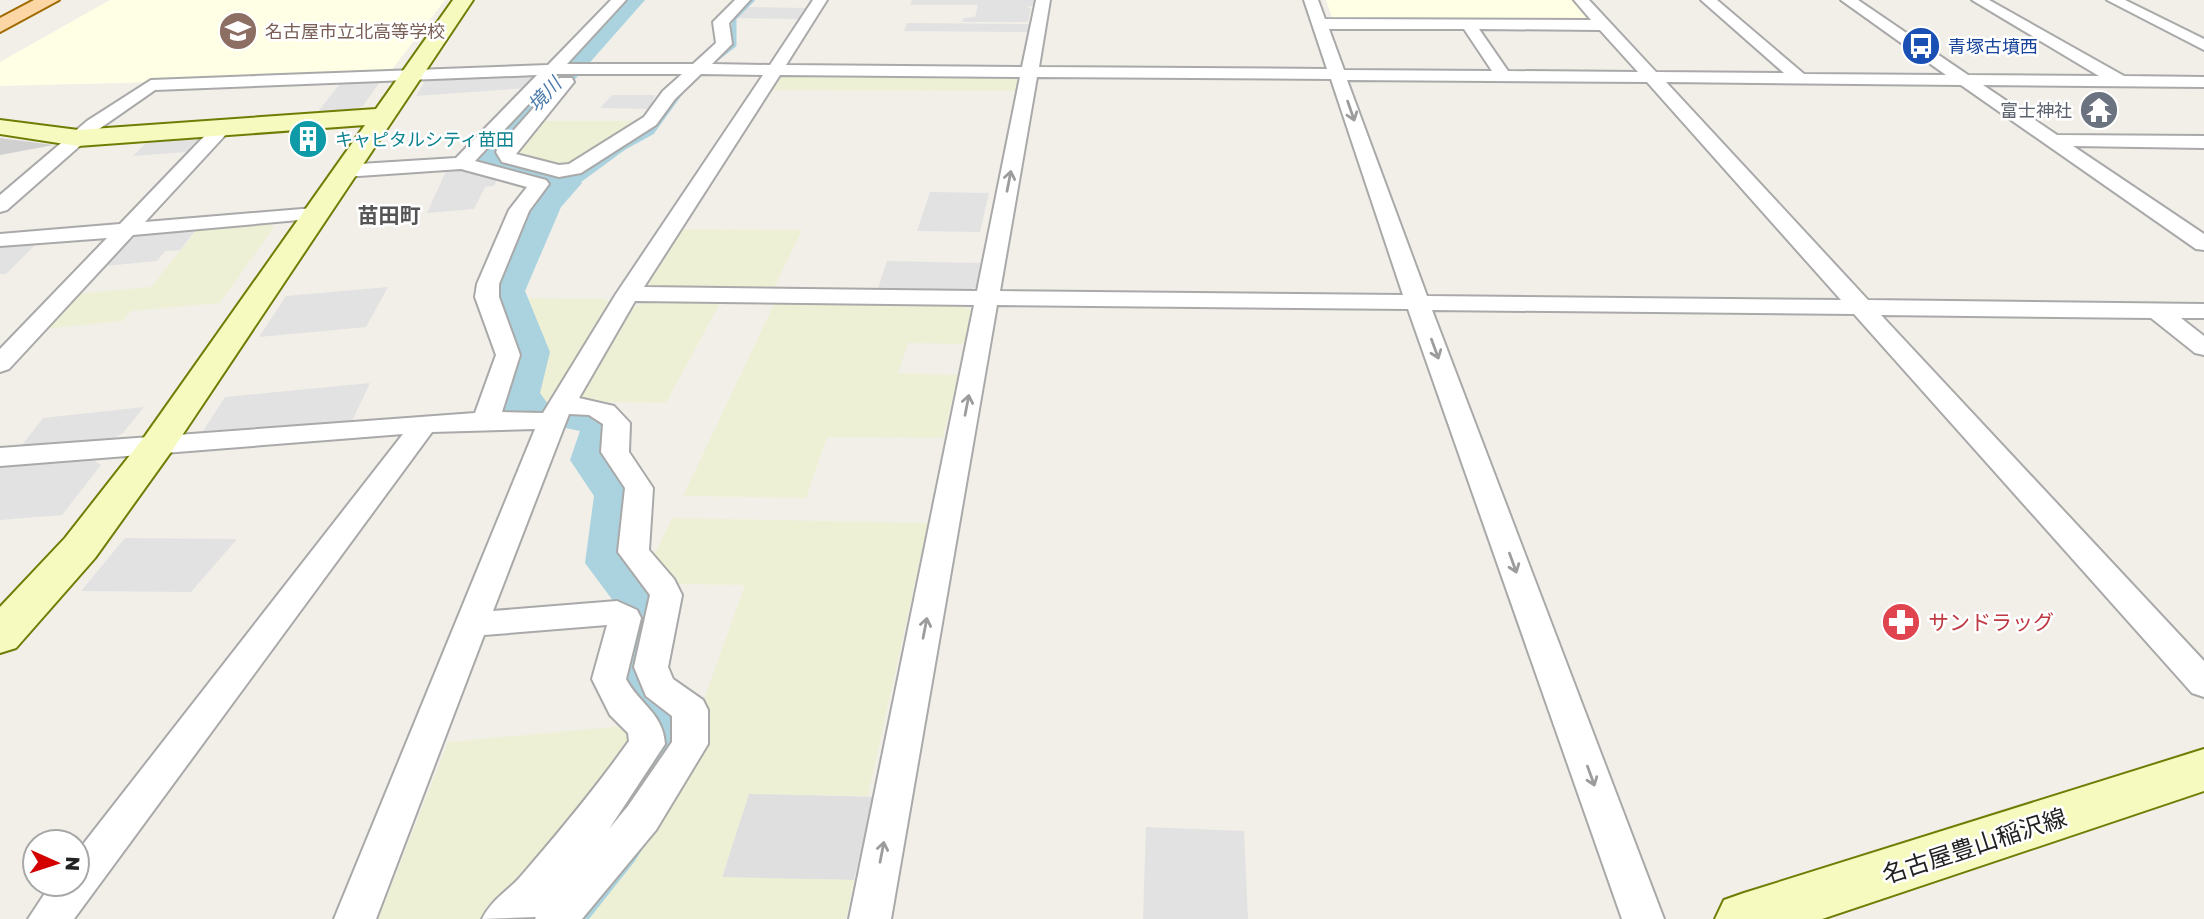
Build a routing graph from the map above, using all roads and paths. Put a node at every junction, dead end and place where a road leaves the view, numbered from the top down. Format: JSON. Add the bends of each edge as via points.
{"nodes":[{"id":1,"x":50,"y":0,"type":"edge"},
{"id":2,"x":463,"y":0,"type":"edge"},
{"id":3,"x":743,"y":0,"type":"edge"},
{"id":4,"x":820,"y":0,"type":"edge"},
{"id":5,"x":1043,"y":0,"type":"edge"},
{"id":6,"x":1581,"y":0,"type":"edge"},
{"id":7,"x":1708,"y":0,"type":"edge"},
{"id":8,"x":1847,"y":0,"type":"edge"},
{"id":9,"x":1979,"y":0,"type":"edge"},
{"id":10,"x":2114,"y":0,"type":"edge"},
{"id":11,"x":626,"y":5,"type":"edge"},
{"id":12,"x":1316,"y":12,"type":"edge"},
{"id":13,"x":1468,"y":24,"type":"junction"},
{"id":14,"x":1604,"y":25,"type":"junction"},
{"id":15,"x":0,"y":26,"type":"edge"},
{"id":16,"x":2204,"y":45,"type":"edge"},
{"id":17,"x":566,"y":68,"type":"junction"},
{"id":18,"x":695,"y":70,"type":"junction"},
{"id":19,"x":775,"y":71,"type":"junction"},
{"id":20,"x":1029,"y":74,"type":"junction"},
{"id":21,"x":1339,"y":76,"type":"junction"},
{"id":22,"x":1504,"y":77,"type":"junction"},
{"id":23,"x":1652,"y":77,"type":"junction"},
{"id":24,"x":407,"y":78,"type":"junction"},
{"id":25,"x":1799,"y":78,"type":"junction"},
{"id":26,"x":1964,"y":80,"type":"junction"},
{"id":27,"x":2120,"y":82,"type":"junction"},
{"id":28,"x":2204,"y":82,"type":"edge"},
{"id":29,"x":381,"y":116,"type":"junction"},
{"id":30,"x":0,"y":127,"type":"edge"},
{"id":31,"x":223,"y":127,"type":"junction"},
{"id":32,"x":78,"y":138,"type":"junction"},
{"id":33,"x":2050,"y":140,"type":"junction"},
{"id":34,"x":2204,"y":142,"type":"edge"},
{"id":35,"x":462,"y":163,"type":"junction"},
{"id":36,"x":344,"y":171,"type":"junction"},
{"id":37,"x":25,"y":184,"type":"junction"},
{"id":38,"x":0,"y":186,"type":"edge"},
{"id":39,"x":0,"y":205,"type":"edge"},
{"id":40,"x":314,"y":214,"type":"junction"},
{"id":41,"x":125,"y":230,"type":"junction"},
{"id":42,"x":0,"y":240,"type":"edge"},
{"id":43,"x":2204,"y":244,"type":"edge"},
{"id":44,"x":628,"y":294,"type":"junction"},
{"id":45,"x":987,"y":300,"type":"junction"},
{"id":46,"x":1418,"y":304,"type":"junction"},
{"id":47,"x":1862,"y":307,"type":"junction"},
{"id":48,"x":2156,"y":310,"type":"junction"},
{"id":49,"x":2204,"y":311,"type":"edge"},
{"id":50,"x":2204,"y":348,"type":"edge"},
{"id":51,"x":0,"y":364,"type":"edge"},
{"id":52,"x":556,"y":413,"type":"junction"},
{"id":53,"x":486,"y":420,"type":"junction"},
{"id":54,"x":424,"y":425,"type":"junction"},
{"id":55,"x":158,"y":444,"type":"junction"},
{"id":56,"x":0,"y":457,"type":"edge"},
{"id":57,"x":472,"y":624,"type":"junction"},
{"id":58,"x":0,"y":636,"type":"edge"},
{"id":59,"x":2204,"y":684,"type":"edge"},
{"id":60,"x":2204,"y":770,"type":"edge"},
{"id":61,"x":91,"y":863,"type":"edge"},
{"id":62,"x":65,"y":898,"type":"edge"},
{"id":63,"x":50,"y":919,"type":"edge"},
{"id":64,"x":355,"y":919,"type":"edge"},
{"id":65,"x":503,"y":919,"type":"edge"},
{"id":66,"x":556,"y":919,"type":"edge"},
{"id":67,"x":870,"y":919,"type":"edge"},
{"id":68,"x":1643,"y":919,"type":"edge"},
{"id":69,"x":1744,"y":919,"type":"edge"}],
"edges":[{"from":1,"to":15,"type":"main road"},
{"from":2,"to":24,"type":"street"},
{"from":3,"to":18,"type":"street","via":[[721,22],[724,44]]},
{"from":4,"to":19,"type":"street"},
{"from":5,"to":20,"type":"street"},
{"from":6,"to":14,"type":"street"},
{"from":7,"to":25,"type":"street"},
{"from":8,"to":26,"type":"street"},
{"from":9,"to":27,"type":"street"},
{"from":10,"to":16,"type":"street"},
{"from":11,"to":17,"type":"street"},
{"from":12,"to":13,"type":"street"},
{"from":12,"to":21,"type":"street"},
{"from":13,"to":14,"type":"street"},
{"from":13,"to":22,"type":"street"},
{"from":14,"to":23,"type":"street"},
{"from":17,"to":18,"type":"street"},
{"from":17,"to":18,"type":"street","via":[[505,152],[509,158],[559,172],[574,169],[650,121]]},
{"from":17,"to":24,"type":"street"},
{"from":17,"to":35,"type":"street"},
{"from":18,"to":19,"type":"street"},
{"from":19,"to":20,"type":"street"},
{"from":19,"to":44,"type":"street"},
{"from":20,"to":21,"type":"street"},
{"from":45,"to":20,"type":"street","one_way":true},
{"from":21,"to":22,"type":"street"},
{"from":21,"to":46,"type":"street","one_way":true},
{"from":22,"to":23,"type":"street"},
{"from":23,"to":25,"type":"street"},
{"from":23,"to":47,"type":"street"},
{"from":24,"to":29,"type":"street"},
{"from":24,"to":32,"type":"street","via":[[151,85]]},
{"from":25,"to":26,"type":"street"},
{"from":26,"to":27,"type":"street"},
{"from":26,"to":33,"type":"street"},
{"from":27,"to":28,"type":"street"},
{"from":29,"to":31,"type":"street"},
{"from":29,"to":36,"type":"street"},
{"from":30,"to":32,"type":"street"},
{"from":31,"to":32,"type":"street"},
{"from":31,"to":41,"type":"street"},
{"from":32,"to":37,"type":"street"},
{"from":33,"to":34,"type":"street"},
{"from":33,"to":43,"type":"street"},
{"from":35,"to":36,"type":"street"},
{"from":35,"to":53,"type":"street","via":[[539,184],[519,209],[488,284],[487,297],[508,355]]},
{"from":36,"to":40,"type":"street"},
{"from":37,"to":38,"type":"street"},
{"from":37,"to":39,"type":"street"},
{"from":40,"to":41,"type":"street"},
{"from":40,"to":55,"type":"street"},
{"from":41,"to":42,"type":"street"},
{"from":41,"to":51,"type":"street"},
{"from":44,"to":45,"type":"street"},
{"from":44,"to":52,"type":"street"},
{"from":45,"to":46,"type":"street"},
{"from":67,"to":45,"type":"street","one_way":true},
{"from":46,"to":47,"type":"street"},
{"from":46,"to":68,"type":"street","one_way":true},
{"from":47,"to":48,"type":"street"},
{"from":47,"to":59,"type":"street"},
{"from":48,"to":49,"type":"street"},
{"from":48,"to":50,"type":"street"},
{"from":52,"to":53,"type":"street"},
{"from":52,"to":57,"type":"street"},
{"from":52,"to":66,"type":"street","via":[[596,406],[617,423],[615,452],[639,488],[633,552],[666,595],[651,667],[658,687],[690,710],[690,744],[642,818]]},
{"from":53,"to":54,"type":"street"},
{"from":54,"to":55,"type":"street"},
{"from":54,"to":61,"type":"street"},
{"from":55,"to":56,"type":"street"},
{"from":55,"to":58,"type":"street","via":[[80,548]]},
{"from":57,"to":64,"type":"street"},
{"from":57,"to":65,"type":"street","via":[[617,613],[625,618],[608,679],[622,705],[646,728],[647,744],[606,804],[527,899]]},
{"from":60,"to":69,"type":"street","name":"名古屋豊山稲沢線"},
{"from":62,"to":63,"type":"street"}]}
